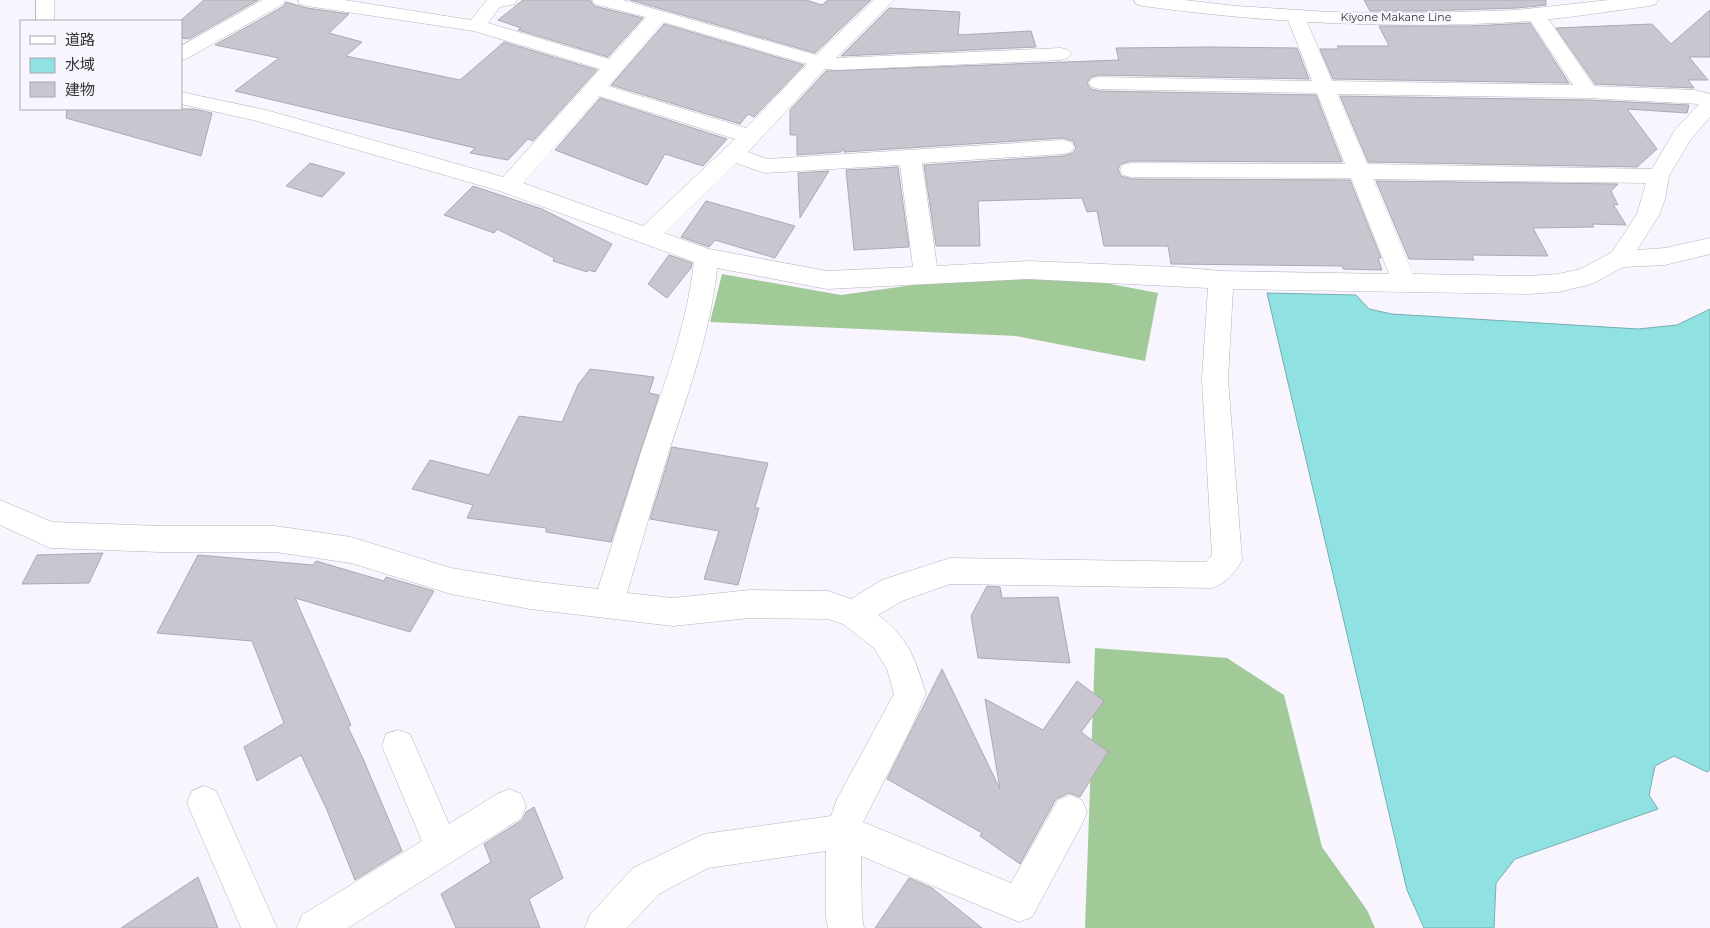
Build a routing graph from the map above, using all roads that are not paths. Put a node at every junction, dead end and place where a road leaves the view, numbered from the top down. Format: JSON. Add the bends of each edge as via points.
{"nodes":[{"id":1,"x":45,"y":0,"type":"edge"},
{"id":2,"x":276,"y":0,"type":"edge"},
{"id":3,"x":308,"y":0,"type":"edge"},
{"id":4,"x":508,"y":0,"type":"edge"},
{"id":5,"x":601,"y":0,"type":"edge"},
{"id":6,"x":885,"y":0,"type":"edge"},
{"id":7,"x":1142,"y":0,"type":"edge"},
{"id":8,"x":1649,"y":0,"type":"edge"},
{"id":9,"x":1534,"y":14,"type":"junction"},
{"id":10,"x":659,"y":15,"type":"junction"},
{"id":11,"x":1296,"y":17,"type":"junction"},
{"id":12,"x":45,"y":20,"type":"edge"},
{"id":13,"x":476,"y":26,"type":"junction"},
{"id":14,"x":182,"y":53,"type":"edge"},
{"id":15,"x":1061,"y":54,"type":"dead end"},
{"id":16,"x":820,"y":62,"type":"junction"},
{"id":17,"x":612,"y":66,"type":"junction"},
{"id":18,"x":1099,"y":83,"type":"dead end"},
{"id":19,"x":1324,"y":87,"type":"junction"},
{"id":20,"x":594,"y":88,"type":"junction"},
{"id":21,"x":1588,"y":92,"type":"junction"},
{"id":22,"x":182,"y":98,"type":"edge"},
{"id":23,"x":1710,"y":100,"type":"edge"},
{"id":24,"x":1710,"y":104,"type":"edge"},
{"id":25,"x":749,"y":136,"type":"junction"},
{"id":26,"x":1063,"y":147,"type":"dead end"},
{"id":27,"x":733,"y":154,"type":"junction"},
{"id":28,"x":910,"y":157,"type":"junction"},
{"id":29,"x":1131,"y":170,"type":"dead end"},
{"id":30,"x":1359,"y":171,"type":"junction"},
{"id":31,"x":1658,"y":176,"type":"junction"},
{"id":32,"x":508,"y":186,"type":"junction"},
{"id":33,"x":648,"y":235,"type":"junction"},
{"id":34,"x":1710,"y":246,"type":"edge"},
{"id":35,"x":706,"y":257,"type":"junction"},
{"id":36,"x":1620,"y":258,"type":"junction"},
{"id":37,"x":926,"y":274,"type":"junction"},
{"id":38,"x":1221,"y":280,"type":"junction"},
{"id":39,"x":1404,"y":282,"type":"junction"},
{"id":40,"x":0,"y":512,"type":"edge"},
{"id":41,"x":608,"y":604,"type":"junction"},
{"id":42,"x":853,"y":614,"type":"junction"},
{"id":43,"x":398,"y":746,"type":"dead end"},
{"id":44,"x":204,"y":803,"type":"dead end"},
{"id":45,"x":510,"y":806,"type":"dead end"},
{"id":46,"x":1070,"y":812,"type":"dead end"},
{"id":47,"x":843,"y":831,"type":"junction"},
{"id":48,"x":442,"y":848,"type":"junction"},
{"id":49,"x":259,"y":928,"type":"edge"},
{"id":50,"x":314,"y":928,"type":"edge"},
{"id":51,"x":602,"y":928,"type":"edge"},
{"id":52,"x":846,"y":928,"type":"edge"}],
"edges":[{"from":1,"to":12,"type":"street"},
{"from":2,"to":14,"type":"street"},
{"from":3,"to":13,"type":"street"},
{"from":4,"to":13,"type":"street","via":[[494,4]]},
{"from":5,"to":10,"type":"street"},
{"from":6,"to":16,"type":"street"},
{"from":7,"to":11,"type":"street","name":"Kiyone Makane Line"},
{"from":8,"to":9,"type":"street","name":"Kiyone Makane Line"},
{"from":9,"to":11,"type":"street","name":"Kiyone Makane Line"},
{"from":9,"to":21,"type":"street"},
{"from":10,"to":16,"type":"street"},
{"from":10,"to":17,"type":"street"},
{"from":11,"to":19,"type":"street"},
{"from":13,"to":17,"type":"street"},
{"from":15,"to":16,"type":"street","via":[[837,64]]},
{"from":16,"to":25,"type":"street"},
{"from":17,"to":20,"type":"street"},
{"from":18,"to":19,"type":"street"},
{"from":19,"to":21,"type":"street"},
{"from":19,"to":30,"type":"street"},
{"from":20,"to":25,"type":"street"},
{"from":20,"to":32,"type":"street"},
{"from":21,"to":23,"type":"street","via":[[1694,96]]},
{"from":22,"to":32,"type":"street","via":[[268,118]]},
{"from":24,"to":31,"type":"street","via":[[1683,136]]},
{"from":25,"to":27,"type":"street"},
{"from":26,"to":28,"type":"street"},
{"from":27,"to":28,"type":"street","via":[[765,166]]},
{"from":27,"to":33,"type":"street"},
{"from":28,"to":37,"type":"street"},
{"from":29,"to":30,"type":"street"},
{"from":30,"to":31,"type":"street"},
{"from":30,"to":39,"type":"street"},
{"from":31,"to":36,"type":"street","via":[[1648,215]]},
{"from":32,"to":33,"type":"street"},
{"from":33,"to":35,"type":"street"},
{"from":34,"to":36,"type":"street","via":[[1658,259]]},
{"from":35,"to":37,"type":"street","via":[[827,280]]},
{"from":35,"to":41,"type":"street","via":[[702,298],[689,351]]},
{"from":36,"to":39,"type":"street","via":[[1588,276],[1558,283]]},
{"from":37,"to":38,"type":"street","via":[[1028,270]]},
{"from":38,"to":39,"type":"street"},
{"from":38,"to":42,"type":"street","via":[[1215,379],[1227,560],[1212,575],[950,572],[893,590]]},
{"from":40,"to":41,"type":"street","via":[[50,535],[275,539],[351,550],[452,581]]},
{"from":41,"to":42,"type":"street","via":[[673,612],[750,604],[828,605]]},
{"from":42,"to":47,"type":"street","via":[[884,638],[902,663],[910,694],[849,811]]},
{"from":43,"to":48,"type":"street"},
{"from":44,"to":49,"type":"street"},
{"from":45,"to":48,"type":"street"},
{"from":46,"to":47,"type":"street","via":[[1020,904]]},
{"from":47,"to":51,"type":"street","via":[[704,851],[646,880]]},
{"from":47,"to":52,"type":"street"},
{"from":48,"to":50,"type":"street"}]}
